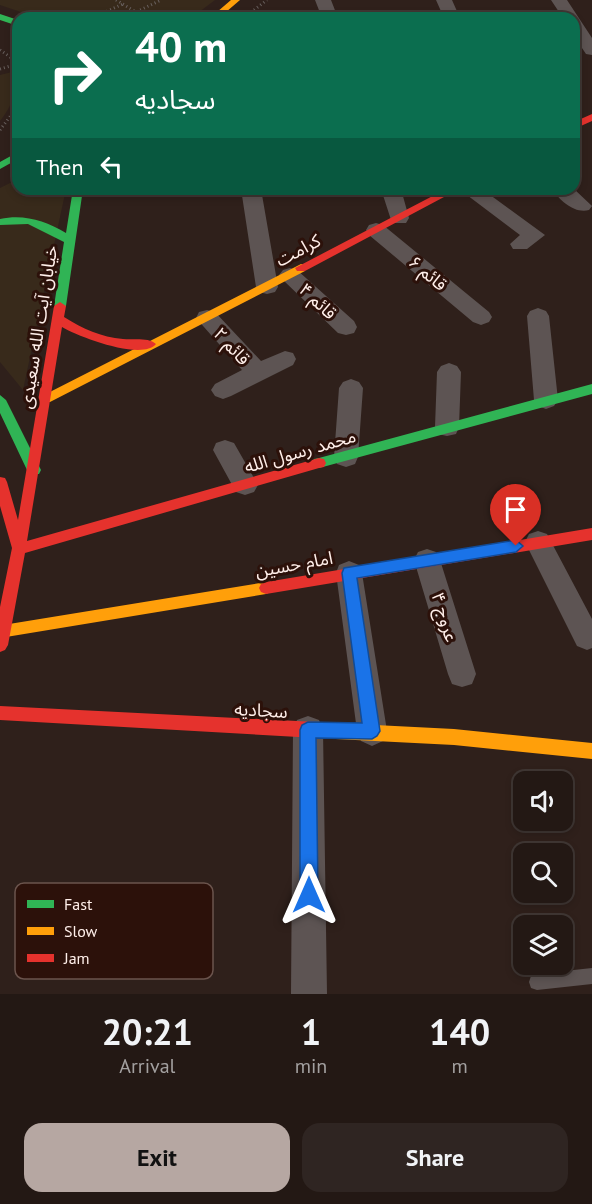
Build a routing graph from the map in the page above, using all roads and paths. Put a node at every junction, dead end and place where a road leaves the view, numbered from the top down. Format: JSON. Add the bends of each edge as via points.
{"nodes":[{"id":1,"x":116,"y":0,"type":"edge"},
{"id":2,"x":161,"y":0,"type":"edge"},
{"id":3,"x":236,"y":0,"type":"edge"},
{"id":4,"x":123,"y":4,"type":"junction"},
{"id":5,"x":106,"y":12,"type":"edge"},
{"id":6,"x":221,"y":12,"type":"edge"},
{"id":7,"x":580,"y":32,"type":"edge"},
{"id":8,"x":0,"y":50,"type":"edge"},
{"id":9,"x":592,"y":51,"type":"edge"},
{"id":10,"x":12,"y":60,"type":"edge"},
{"id":11,"x":12,"y":114,"type":"edge"},
{"id":12,"x":0,"y":130,"type":"edge"},
{"id":13,"x":77,"y":195,"type":"edge"},
{"id":14,"x":252,"y":195,"type":"edge"},
{"id":15,"x":393,"y":195,"type":"edge"},
{"id":16,"x":443,"y":195,"type":"edge"},
{"id":17,"x":476,"y":195,"type":"edge"},
{"id":18,"x":569,"y":195,"type":"edge"},
{"id":19,"x":582,"y":206,"type":"dead end"},
{"id":20,"x":399,"y":218,"type":"junction"},
{"id":21,"x":0,"y":222,"type":"edge"},
{"id":22,"x":376,"y":230,"type":"junction"},
{"id":23,"x":527,"y":240,"type":"dead end"},
{"id":24,"x":70,"y":241,"type":"junction"},
{"id":25,"x":290,"y":275,"type":"junction"},
{"id":26,"x":267,"y":286,"type":"junction"},
{"id":27,"x":538,"y":316,"type":"dead end"},
{"id":28,"x":481,"y":317,"type":"dead end"},
{"id":29,"x":207,"y":318,"type":"junction"},
{"id":30,"x":58,"y":319,"type":"junction"},
{"id":31,"x":346,"y":327,"type":"dead end"},
{"id":32,"x":158,"y":344,"type":"junction"},
{"id":33,"x":285,"y":359,"type":"dead end"},
{"id":34,"x":449,"y":372,"type":"dead end"},
{"id":35,"x":258,"y":373,"type":"junction"},
{"id":36,"x":351,"y":388,"type":"dead end"},
{"id":37,"x":592,"y":389,"type":"edge"},
{"id":38,"x":223,"y":390,"type":"dead end"},
{"id":39,"x":45,"y":399,"type":"junction"},
{"id":40,"x":0,"y":400,"type":"edge"},
{"id":41,"x":546,"y":400,"type":"junction"},
{"id":42,"x":447,"y":427,"type":"junction"},
{"id":43,"x":225,"y":450,"type":"dead end"},
{"id":44,"x":346,"y":457,"type":"junction"},
{"id":45,"x":34,"y":470,"type":"junction"},
{"id":46,"x":0,"y":482,"type":"edge"},
{"id":47,"x":245,"y":485,"type":"junction"},
{"id":48,"x":592,"y":534,"type":"edge"},
{"id":49,"x":538,"y":542,"type":"junction"},
{"id":50,"x":19,"y":549,"type":"junction"},
{"id":51,"x":428,"y":560,"type":"junction"},
{"id":52,"x":349,"y":573,"type":"junction"},
{"id":53,"x":586,"y":637,"type":"dead end"},
{"id":54,"x":1,"y":638,"type":"edge"},
{"id":55,"x":462,"y":675,"type":"dead end"},
{"id":56,"x":0,"y":713,"type":"edge"},
{"id":57,"x":308,"y":730,"type":"junction"},
{"id":58,"x":372,"y":731,"type":"junction"},
{"id":59,"x":592,"y":751,"type":"edge"},
{"id":60,"x":592,"y":976,"type":"edge"},
{"id":61,"x":537,"y":982,"type":"dead end"},
{"id":62,"x":309,"y":994,"type":"edge"}],
"edges":[{"from":1,"to":4,"type":"path"},
{"from":2,"to":4,"type":"path","via":[[136,12]]},
{"from":3,"to":6,"type":"main road"},
{"from":4,"to":5,"type":"path"},
{"from":7,"to":9,"type":"street"},
{"from":8,"to":10,"type":"path"},
{"from":11,"to":12,"type":"path"},
{"from":13,"to":24,"type":"main road","name":"خیابان آیت الله سعیدی"},
{"from":14,"to":26,"type":"street"},
{"from":15,"to":20,"type":"street"},
{"from":16,"to":20,"type":"main road","name":"کرامت"},
{"from":17,"to":23,"type":"street"},
{"from":18,"to":19,"type":"street"},
{"from":20,"to":22,"type":"main road","name":"کرامت"},
{"from":21,"to":24,"type":"main road","via":[[13,218],[39,222]]},
{"from":22,"to":25,"type":"main road","name":"کرامت"},
{"from":22,"to":28,"type":"street","name":"قائم ۶"},
{"from":24,"to":30,"type":"main road","name":"خیابان آیت الله سعیدی"},
{"from":25,"to":26,"type":"main road","name":"کرامت"},
{"from":25,"to":31,"type":"street","name":"قائم ۴"},
{"from":26,"to":29,"type":"main road","name":"کرامت"},
{"from":27,"to":41,"type":"street"},
{"from":29,"to":32,"type":"main road","name":"کرامت"},
{"from":29,"to":35,"type":"street","name":"قائم ۲"},
{"from":30,"to":32,"type":"main road","via":[[80,335],[107,343]]},
{"from":30,"to":39,"type":"main road","name":"خیابان آیت الله سعیدی"},
{"from":32,"to":39,"type":"main road","name":"کرامت"},
{"from":33,"to":35,"type":"street","name":"قائم ۲"},
{"from":34,"to":42,"type":"street"},
{"from":35,"to":38,"type":"street","name":"قائم ۲"},
{"from":36,"to":44,"type":"street"},
{"from":37,"to":41,"type":"main road","name":"محمد رسول الله"},
{"from":39,"to":45,"type":"main road","name":"خیابان آیت الله سعیدی"},
{"from":40,"to":45,"type":"main road","name":"خیابان آیت الله سعیدی"},
{"from":41,"to":42,"type":"main road","name":"محمد رسول الله"},
{"from":42,"to":44,"type":"main road","name":"محمد رسول الله"},
{"from":43,"to":47,"type":"street"},
{"from":44,"to":47,"type":"main road","name":"محمد رسول الله"},
{"from":45,"to":50,"type":"main road","name":"خیابان آیت الله سعیدی"},
{"from":46,"to":50,"type":"main road"},
{"from":47,"to":50,"type":"main road","name":"محمد رسول الله"},
{"from":48,"to":49,"type":"main road","name":"امام حسین"},
{"from":49,"to":51,"type":"main road","name":"امام حسین"},
{"from":49,"to":53,"type":"street"},
{"from":50,"to":54,"type":"main road","name":"خیابان آیت الله سعیدی"},
{"from":51,"to":52,"type":"main road","name":"امام حسین"},
{"from":51,"to":55,"type":"street","name":"عروج ۴"},
{"from":52,"to":54,"type":"main road","name":"امام حسین"},
{"from":52,"to":58,"type":"street"},
{"from":56,"to":57,"type":"main road","name":"سجادیه"},
{"from":57,"to":58,"type":"main road","name":"سجادیه"},
{"from":57,"to":62,"type":"street"},
{"from":58,"to":59,"type":"main road","name":"سجادیه"},
{"from":60,"to":61,"type":"lane"}]}
